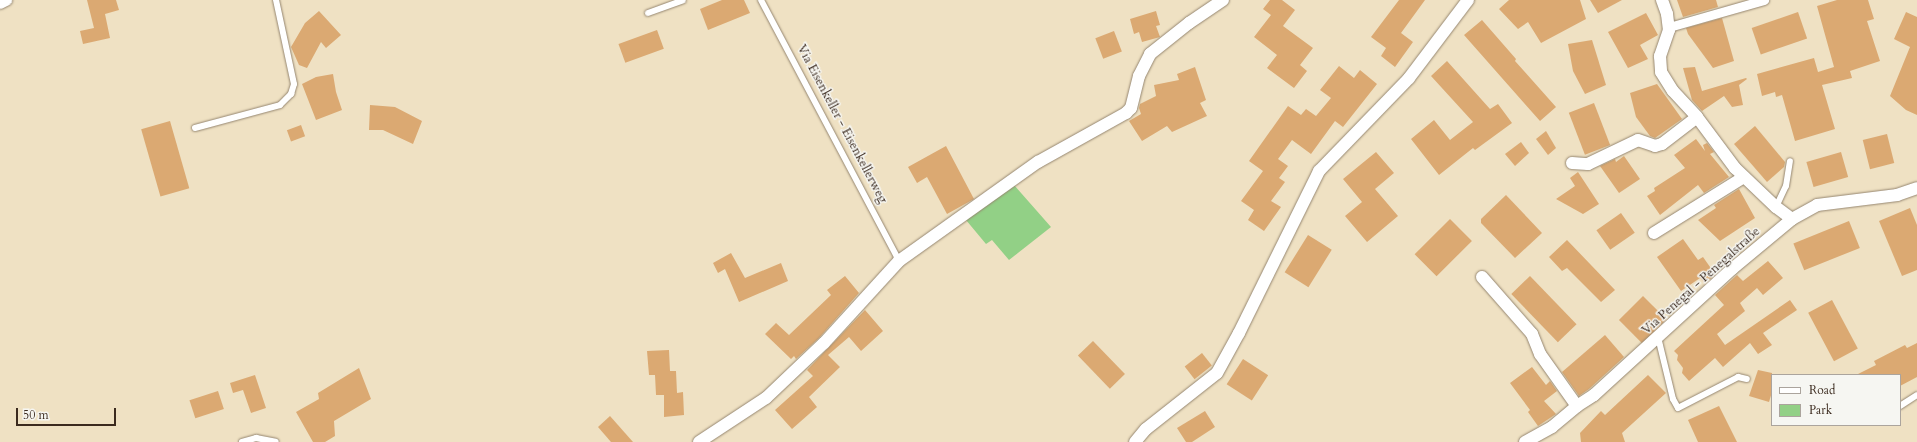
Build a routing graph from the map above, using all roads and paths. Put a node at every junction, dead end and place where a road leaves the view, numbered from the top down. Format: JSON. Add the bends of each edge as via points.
{"nodes":[{"id":1,"x":6,"y":0,"type":"edge"},
{"id":2,"x":276,"y":0,"type":"edge"},
{"id":3,"x":682,"y":0,"type":"edge"},
{"id":4,"x":761,"y":0,"type":"edge"},
{"id":5,"x":1223,"y":0,"type":"edge"},
{"id":6,"x":1468,"y":0,"type":"edge"},
{"id":7,"x":1662,"y":0,"type":"edge"},
{"id":8,"x":1764,"y":0,"type":"edge"},
{"id":9,"x":0,"y":3,"type":"edge"},
{"id":10,"x":648,"y":13,"type":"dead end"},
{"id":11,"x":1669,"y":27,"type":"junction"},
{"id":12,"x":1697,"y":117,"type":"junction"},
{"id":13,"x":195,"y":128,"type":"dead end"},
{"id":14,"x":1790,"y":161,"type":"dead end"},
{"id":15,"x":1572,"y":163,"type":"dead end"},
{"id":16,"x":1744,"y":177,"type":"junction"},
{"id":17,"x":1917,"y":188,"type":"edge"},
{"id":18,"x":1776,"y":207,"type":"junction"},
{"id":19,"x":1792,"y":219,"type":"junction"},
{"id":20,"x":1654,"y":233,"type":"dead end"},
{"id":21,"x":899,"y":261,"type":"junction"},
{"id":22,"x":1482,"y":277,"type":"dead end"},
{"id":23,"x":1658,"y":338,"type":"junction"},
{"id":24,"x":1747,"y":379,"type":"dead end"},
{"id":25,"x":1917,"y":395,"type":"edge"},
{"id":26,"x":1901,"y":405,"type":"edge"},
{"id":27,"x":1577,"y":406,"type":"junction"},
{"id":28,"x":242,"y":442,"type":"edge"},
{"id":29,"x":276,"y":442,"type":"edge"},
{"id":30,"x":699,"y":442,"type":"edge"},
{"id":31,"x":1135,"y":442,"type":"edge"},
{"id":32,"x":1525,"y":442,"type":"edge"}],
"edges":[{"from":1,"to":9,"type":"street"},
{"from":2,"to":13,"type":"lane","via":[[294,84],[291,94],[280,105]]},
{"from":3,"to":10,"type":"lane"},
{"from":4,"to":21,"type":"lane","name":"Via Eisenkeller - Eisenkellerweg"},
{"from":5,"to":21,"type":"street","via":[[1188,23],[1150,54],[1139,76],[1131,108],[1126,113],[1038,162]]},
{"from":6,"to":31,"type":"street","via":[[1409,78],[1319,171],[1217,373],[1146,428]]},
{"from":7,"to":11,"type":"street"},
{"from":8,"to":11,"type":"street"},
{"from":11,"to":12,"type":"street","via":[[1660,56],[1661,72],[1673,91]]},
{"from":12,"to":15,"type":"street","via":[[1662,144],[1655,146],[1638,140],[1588,164]]},
{"from":12,"to":16,"type":"street"},
{"from":14,"to":18,"type":"lane","via":[[1786,186]]},
{"from":16,"to":18,"type":"street"},
{"from":16,"to":20,"type":"street"},
{"from":17,"to":19,"type":"street","name":"Via Penegal - Penegalstraße","via":[[1897,195],[1817,205]]},
{"from":18,"to":19,"type":"street"},
{"from":19,"to":23,"type":"street","name":"Via Penegal - Penegalstraße","via":[[1732,268]]},
{"from":21,"to":30,"type":"street","via":[[824,343],[766,398]]},
{"from":22,"to":27,"type":"street","via":[[1532,334],[1540,354]]},
{"from":23,"to":24,"type":"lane","via":[[1673,399],[1678,408],[1738,377]]},
{"from":23,"to":27,"type":"street","name":"Via Penegal - Penegalstraße","via":[[1594,395]]},
{"from":25,"to":26,"type":"lane"},
{"from":27,"to":32,"type":"street","name":"Via Penegal - Penegalstraße","via":[[1552,427]]},
{"from":28,"to":29,"type":"lane","via":[[256,438]]}]}
